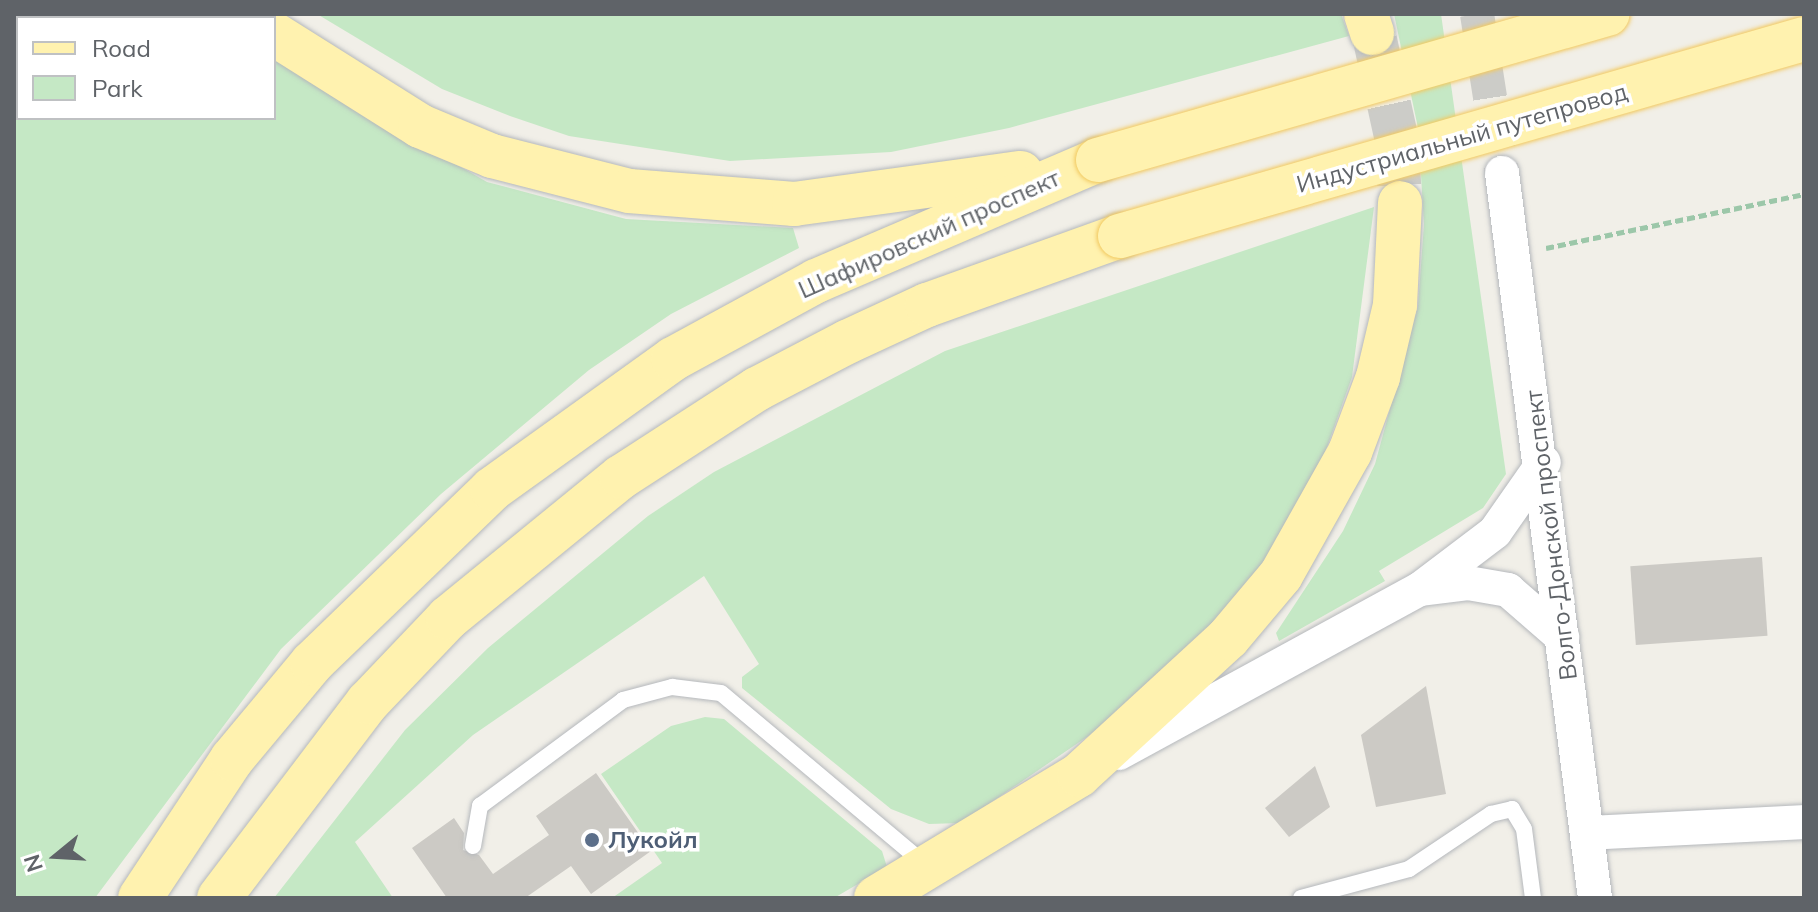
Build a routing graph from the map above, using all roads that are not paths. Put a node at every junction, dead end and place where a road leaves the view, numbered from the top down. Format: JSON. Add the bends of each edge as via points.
{"nodes":[{"id":1,"x":1607,"y":14,"type":"edge"},
{"id":2,"x":276,"y":35,"type":"edge"},
{"id":3,"x":1804,"y":39,"type":"edge"},
{"id":4,"x":1098,"y":160,"type":"junction"},
{"id":5,"x":1502,"y":173,"type":"tunnel mouth"},
{"id":6,"x":1400,"y":203,"type":"tunnel mouth"},
{"id":7,"x":1544,"y":462,"type":"junction"},
{"id":8,"x":1420,"y":589,"type":"junction"},
{"id":9,"x":1562,"y":637,"type":"junction"},
{"id":10,"x":1079,"y":775,"type":"junction"},
{"id":11,"x":1804,"y":822,"type":"edge"},
{"id":12,"x":1587,"y":833,"type":"junction"},
{"id":13,"x":473,"y":846,"type":"dead end"},
{"id":14,"x":928,"y":867,"type":"junction"},
{"id":15,"x":140,"y":898,"type":"edge"},
{"id":16,"x":219,"y":898,"type":"edge"},
{"id":17,"x":876,"y":898,"type":"edge"},
{"id":18,"x":1301,"y":898,"type":"edge"},
{"id":19,"x":1533,"y":898,"type":"edge"},
{"id":20,"x":1595,"y":898,"type":"edge"}],
"edges":[{"from":1,"to":4,"type":"main road","bridge":true},
{"from":2,"to":4,"type":"main road","name":"Шафировский проспект","via":[[420,126],[506,160],[629,191],[794,204]]},
{"from":3,"to":16,"type":"main road","name":"Индустриальный путепровод","bridge":true,"via":[[1120,236],[927,305],[757,389],[621,477],[529,547],[388,681]]},
{"from":4,"to":15,"type":"main road","name":"Шафировский проспект","via":[[803,288],[673,359],[492,489],[312,663],[232,759]]},
{"from":5,"to":7,"type":"street","name":"Волго-Донской проспект"},
{"from":6,"to":10,"type":"main road","via":[[1395,305],[1378,377],[1316,520],[1228,638]]},
{"from":7,"to":8,"type":"street","via":[[1495,532]]},
{"from":7,"to":9,"type":"street","name":"Волго-Донской проспект"},
{"from":8,"to":9,"type":"street","via":[[1468,583],[1508,590]]},
{"from":8,"to":10,"type":"street"},
{"from":9,"to":12,"type":"street","name":"Волго-Донской проспект"},
{"from":10,"to":14,"type":"main road"},
{"from":11,"to":12,"type":"street"},
{"from":12,"to":20,"type":"street","name":"Волго-Донской проспект"},
{"from":13,"to":14,"type":"lane","via":[[480,806],[623,700],[672,687],[721,693]]},
{"from":14,"to":17,"type":"main road"},
{"from":18,"to":19,"type":"lane","via":[[1409,869],[1491,814],[1512,809],[1524,829]]}]}
